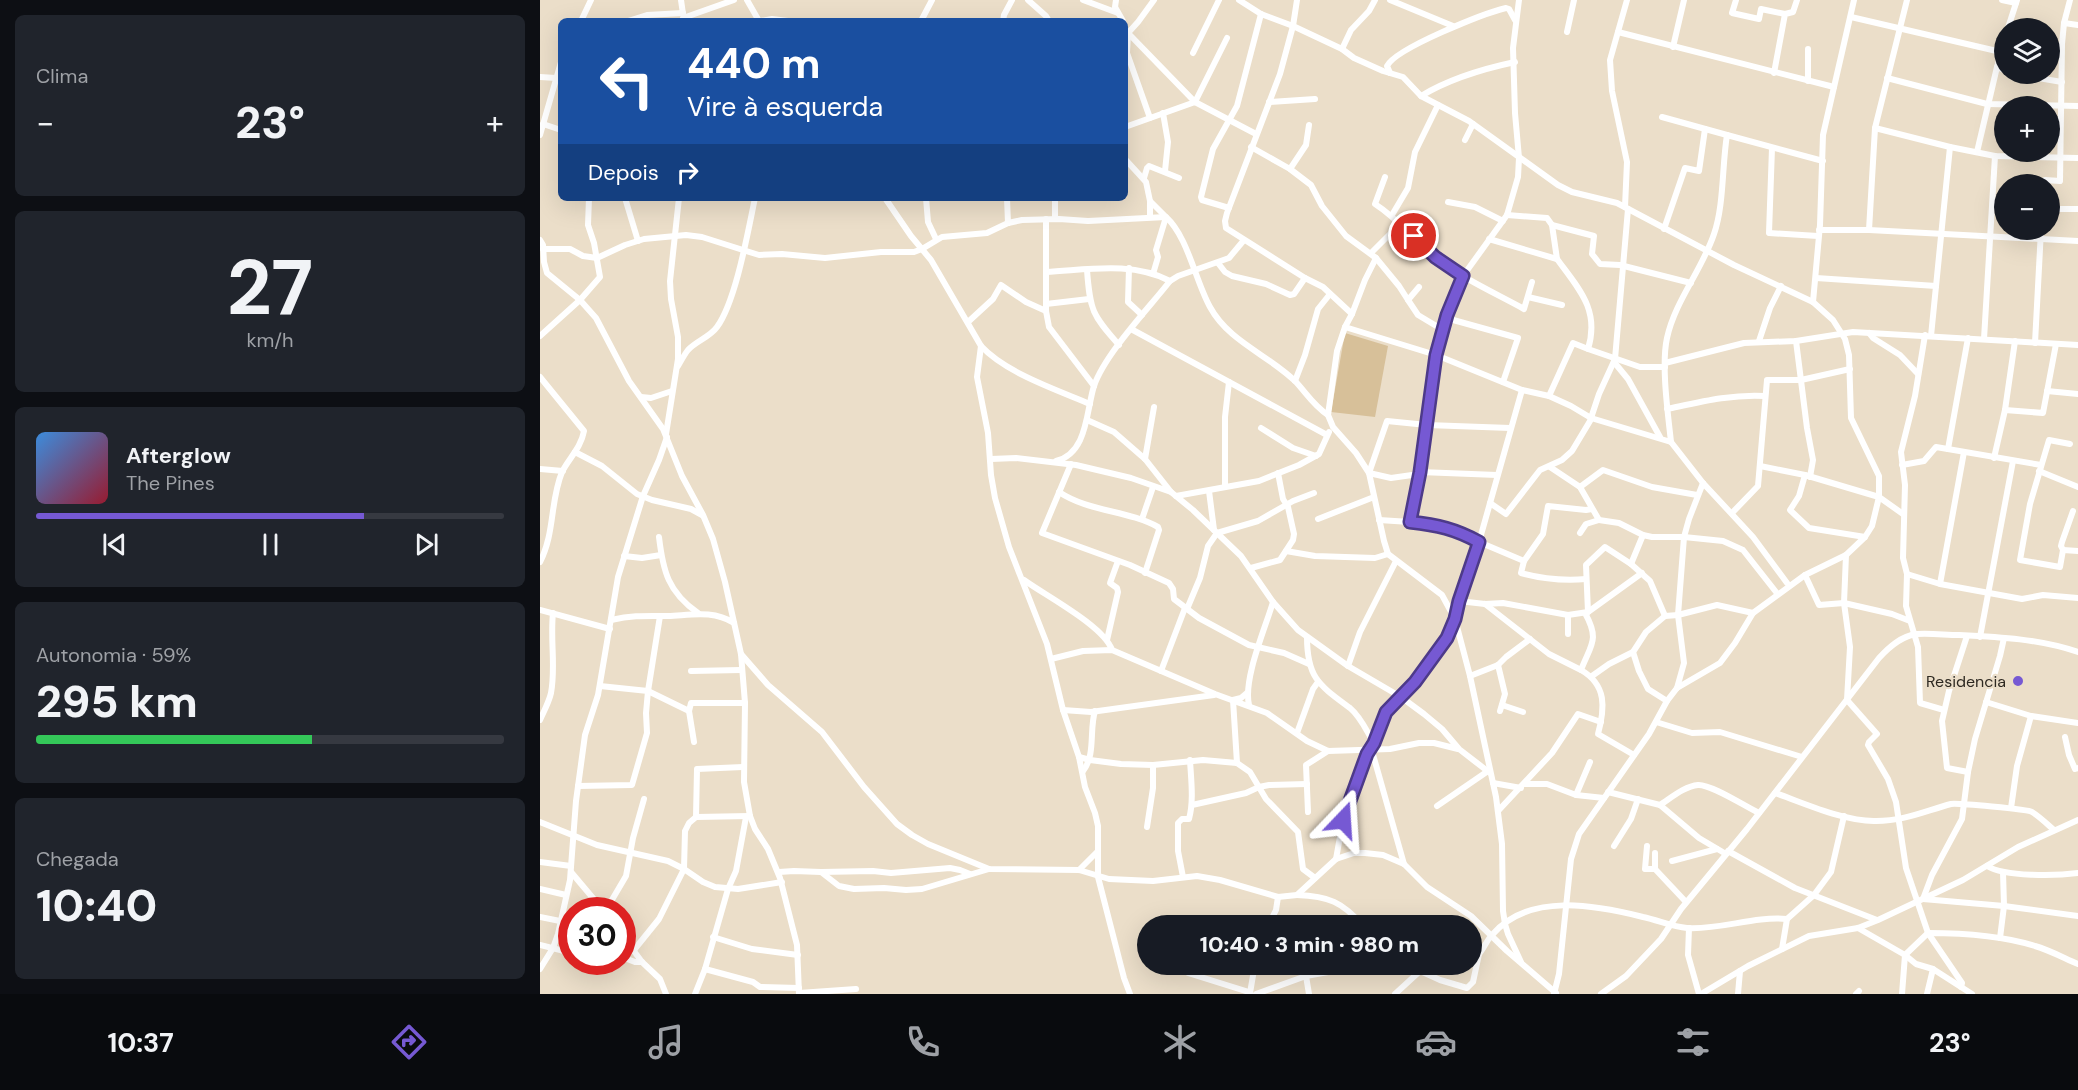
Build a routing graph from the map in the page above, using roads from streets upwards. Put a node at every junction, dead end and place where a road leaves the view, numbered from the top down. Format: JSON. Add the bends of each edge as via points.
{"nodes":[{"id":1,"x":591,"y":0,"type":"edge"},
{"id":2,"x":681,"y":0,"type":"edge"},
{"id":3,"x":734,"y":0,"type":"edge"},
{"id":4,"x":747,"y":0,"type":"edge"},
{"id":5,"x":932,"y":0,"type":"edge"},
{"id":6,"x":1012,"y":0,"type":"edge"},
{"id":7,"x":1028,"y":0,"type":"edge"},
{"id":8,"x":1083,"y":0,"type":"edge"},
{"id":9,"x":1116,"y":0,"type":"edge"},
{"id":10,"x":1154,"y":0,"type":"edge"},
{"id":11,"x":1219,"y":0,"type":"edge"},
{"id":12,"x":1239,"y":0,"type":"edge"},
{"id":13,"x":1297,"y":0,"type":"edge"},
{"id":14,"x":1375,"y":0,"type":"edge"},
{"id":15,"x":1390,"y":0,"type":"edge"},
{"id":16,"x":1519,"y":0,"type":"edge"},
{"id":17,"x":1574,"y":0,"type":"edge"},
{"id":18,"x":1627,"y":0,"type":"edge"},
{"id":19,"x":1684,"y":0,"type":"edge"},
{"id":20,"x":1736,"y":0,"type":"edge"},
{"id":21,"x":1797,"y":0,"type":"edge"},
{"id":22,"x":1854,"y":0,"type":"edge"},
{"id":23,"x":1907,"y":0,"type":"edge"},
{"id":24,"x":2002,"y":0,"type":"edge"},
{"id":25,"x":2070,"y":0,"type":"edge"},
{"id":26,"x":2016,"y":2,"type":"edge"},
{"id":27,"x":1038,"y":3,"type":"edge"},
{"id":28,"x":1118,"y":13,"type":"junction"},
{"id":29,"x":1261,"y":14,"type":"junction"},
{"id":30,"x":1785,"y":14,"type":"junction"},
{"id":31,"x":683,"y":17,"type":"edge"},
{"id":32,"x":1851,"y":17,"type":"junction"},
{"id":33,"x":582,"y":18,"type":"edge"},
{"id":34,"x":638,"y":18,"type":"edge"},
{"id":35,"x":756,"y":18,"type":"edge"},
{"id":36,"x":923,"y":18,"type":"edge"},
{"id":37,"x":1004,"y":18,"type":"edge"},
{"id":38,"x":1047,"y":18,"type":"edge"},
{"id":39,"x":1121,"y":18,"type":"edge"},
{"id":40,"x":2011,"y":18,"type":"edge"},
{"id":41,"x":1515,"y":20,"type":"junction"},
{"id":42,"x":2064,"y":23,"type":"junction"},
{"id":43,"x":2078,"y":25,"type":"edge"},
{"id":44,"x":1293,"y":26,"type":"junction"},
{"id":45,"x":1453,"y":26,"type":"junction"},
{"id":46,"x":1900,"y":29,"type":"junction"},
{"id":47,"x":1129,"y":32,"type":"junction"},
{"id":48,"x":1567,"y":32,"type":"dead end"},
{"id":49,"x":1618,"y":32,"type":"junction"},
{"id":50,"x":1227,"y":38,"type":"dead end"},
{"id":51,"x":1128,"y":39,"type":"edge"},
{"id":52,"x":1673,"y":47,"type":"junction"},
{"id":53,"x":1342,"y":49,"type":"junction"},
{"id":54,"x":1808,"y":49,"type":"dead end"},
{"id":55,"x":1994,"y":50,"type":"edge"},
{"id":56,"x":1193,"y":53,"type":"dead end"},
{"id":57,"x":1128,"y":59,"type":"edge"},
{"id":58,"x":1515,"y":62,"type":"junction"},
{"id":59,"x":558,"y":72,"type":"edge"},
{"id":60,"x":1390,"y":73,"type":"junction"},
{"id":61,"x":1774,"y":73,"type":"junction"},
{"id":62,"x":540,"y":77,"type":"edge"},
{"id":63,"x":556,"y":78,"type":"junction"},
{"id":64,"x":1887,"y":78,"type":"junction"},
{"id":65,"x":1994,"y":79,"type":"edge"},
{"id":66,"x":1808,"y":81,"type":"junction"},
{"id":67,"x":2062,"y":82,"type":"joint"},
{"id":68,"x":553,"y":87,"type":"junction"},
{"id":69,"x":1834,"y":87,"type":"junction"},
{"id":70,"x":558,"y":88,"type":"edge"},
{"id":71,"x":1421,"y":96,"type":"junction"},
{"id":72,"x":1315,"y":99,"type":"dead end"},
{"id":73,"x":1194,"y":102,"type":"junction"},
{"id":74,"x":1269,"y":102,"type":"junction"},
{"id":75,"x":1988,"y":104,"type":"junction"},
{"id":76,"x":1994,"y":104,"type":"edge"},
{"id":77,"x":1438,"y":105,"type":"junction"},
{"id":78,"x":2060,"y":106,"type":"joint"},
{"id":79,"x":2078,"y":106,"type":"edge"},
{"id":80,"x":1163,"y":113,"type":"junction"},
{"id":81,"x":1662,"y":117,"type":"dead end"},
{"id":82,"x":1150,"y":118,"type":"junction"},
{"id":83,"x":1231,"y":119,"type":"junction"},
{"id":84,"x":543,"y":124,"type":"junction"},
{"id":85,"x":1473,"y":124,"type":"junction"},
{"id":86,"x":1309,"y":125,"type":"dead end"},
{"id":87,"x":1128,"y":126,"type":"edge"},
{"id":88,"x":1875,"y":128,"type":"junction"},
{"id":89,"x":558,"y":129,"type":"edge"},
{"id":90,"x":1705,"y":129,"type":"junction"},
{"id":91,"x":1256,"y":134,"type":"junction"},
{"id":92,"x":540,"y":135,"type":"edge"},
{"id":93,"x":1727,"y":135,"type":"junction"},
{"id":94,"x":1465,"y":140,"type":"dead end"},
{"id":95,"x":1251,"y":147,"type":"junction"},
{"id":96,"x":1950,"y":147,"type":"junction"},
{"id":97,"x":1772,"y":148,"type":"junction"},
{"id":98,"x":1977,"y":152,"type":"junction"},
{"id":99,"x":1994,"y":156,"type":"edge"},
{"id":100,"x":1519,"y":158,"type":"junction"},
{"id":101,"x":2060,"y":158,"type":"edge"},
{"id":102,"x":2078,"y":158,"type":"edge"},
{"id":103,"x":1823,"y":161,"type":"junction"},
{"id":104,"x":1128,"y":162,"type":"edge"},
{"id":105,"x":1995,"y":162,"type":"edge"},
{"id":106,"x":1290,"y":169,"type":"junction"},
{"id":107,"x":1165,"y":171,"type":"junction"},
{"id":108,"x":1385,"y":177,"type":"dead end"},
{"id":109,"x":1144,"y":178,"type":"junction"},
{"id":110,"x":1179,"y":178,"type":"dead end"},
{"id":111,"x":589,"y":201,"type":"edge"},
{"id":112,"x":626,"y":201,"type":"edge"},
{"id":113,"x":679,"y":201,"type":"edge"},
{"id":114,"x":754,"y":201,"type":"edge"},
{"id":115,"x":887,"y":201,"type":"edge"},
{"id":116,"x":926,"y":201,"type":"edge"},
{"id":117,"x":1007,"y":201,"type":"edge"},
{"id":118,"x":1055,"y":201,"type":"edge"},
{"id":119,"x":1150,"y":201,"type":"junction"},
{"id":120,"x":1448,"y":202,"type":"dead end"},
{"id":121,"x":1229,"y":208,"type":"junction"},
{"id":122,"x":1627,"y":208,"type":"junction"},
{"id":123,"x":2060,"y":209,"type":"edge"},
{"id":124,"x":2078,"y":209,"type":"edge"},
{"id":125,"x":1392,"y":215,"type":"junction"},
{"id":126,"x":1150,"y":217,"type":"junction"},
{"id":127,"x":1166,"y":217,"type":"junction"},
{"id":128,"x":1505,"y":218,"type":"junction"},
{"id":129,"x":1046,"y":219,"type":"junction"},
{"id":130,"x":1054,"y":219,"type":"junction"},
{"id":131,"x":1008,"y":223,"type":"junction"},
{"id":132,"x":1401,"y":223,"type":"junction"},
{"id":133,"x":1552,"y":225,"type":"junction"},
{"id":134,"x":1664,"y":229,"type":"junction"},
{"id":135,"x":1869,"y":230,"type":"junction"},
{"id":136,"x":1819,"y":233,"type":"junction"},
{"id":137,"x":1941,"y":234,"type":"junction"},
{"id":138,"x":674,"y":235,"type":"junction"},
{"id":139,"x":1990,"y":235,"type":"junction"},
{"id":140,"x":1994,"y":235,"type":"edge"},
{"id":141,"x":936,"y":239,"type":"junction"},
{"id":142,"x":1489,"y":239,"type":"junction"},
{"id":143,"x":540,"y":240,"type":"edge"},
{"id":144,"x":1244,"y":240,"type":"junction"},
{"id":145,"x":2041,"y":240,"type":"edge"},
{"id":146,"x":2060,"y":240,"type":"edge"},
{"id":147,"x":2078,"y":241,"type":"edge"},
{"id":148,"x":638,"y":242,"type":"junction"},
{"id":149,"x":543,"y":249,"type":"junction"},
{"id":150,"x":744,"y":249,"type":"junction"},
{"id":151,"x":922,"y":249,"type":"junction"},
{"id":152,"x":1708,"y":250,"type":"junction"},
{"id":153,"x":1374,"y":255,"type":"junction"},
{"id":154,"x":597,"y":258,"type":"junction"},
{"id":155,"x":1557,"y":259,"type":"junction"},
{"id":156,"x":1218,"y":263,"type":"junction"},
{"id":157,"x":1623,"y":266,"type":"junction"},
{"id":158,"x":1129,"y":268,"type":"junction"},
{"id":159,"x":1087,"y":270,"type":"junction"},
{"id":160,"x":1193,"y":271,"type":"junction"},
{"id":161,"x":1046,"y":272,"type":"junction"},
{"id":162,"x":1153,"y":274,"type":"junction"},
{"id":163,"x":1463,"y":276,"type":"junction"},
{"id":164,"x":1305,"y":278,"type":"junction"},
{"id":165,"x":1816,"y":278,"type":"junction"},
{"id":166,"x":1170,"y":281,"type":"junction"},
{"id":167,"x":1532,"y":282,"type":"dead end"},
{"id":168,"x":1691,"y":283,"type":"junction"},
{"id":169,"x":1781,"y":286,"type":"junction"},
{"id":170,"x":1936,"y":286,"type":"junction"},
{"id":171,"x":1419,"y":287,"type":"dead end"},
{"id":172,"x":1330,"y":294,"type":"junction"},
{"id":173,"x":1528,"y":297,"type":"junction"},
{"id":174,"x":1089,"y":299,"type":"junction"},
{"id":175,"x":580,"y":300,"type":"junction"},
{"id":176,"x":1408,"y":300,"type":"junction"},
{"id":177,"x":1813,"y":302,"type":"junction"},
{"id":178,"x":1562,"y":304,"type":"dead end"},
{"id":179,"x":1047,"y":308,"type":"junction"},
{"id":180,"x":1352,"y":314,"type":"junction"},
{"id":181,"x":1142,"y":315,"type":"junction"},
{"id":182,"x":1446,"y":318,"type":"junction"},
{"id":183,"x":968,"y":322,"type":"junction"},
{"id":184,"x":1345,"y":327,"type":"junction"},
{"id":185,"x":1131,"y":329,"type":"junction"},
{"id":186,"x":1443,"y":330,"type":"junction"},
{"id":187,"x":1869,"y":333,"type":"junction"},
{"id":188,"x":1843,"y":335,"type":"junction"},
{"id":189,"x":540,"y":336,"type":"edge"},
{"id":190,"x":1928,"y":336,"type":"junction"},
{"id":191,"x":1968,"y":338,"type":"junction"},
{"id":192,"x":1984,"y":339,"type":"junction"},
{"id":193,"x":1759,"y":341,"type":"junction"},
{"id":194,"x":1796,"y":341,"type":"junction"},
{"id":195,"x":2015,"y":341,"type":"junction"},
{"id":196,"x":2035,"y":343,"type":"junction"},
{"id":197,"x":2056,"y":344,"type":"junction"},
{"id":198,"x":1119,"y":345,"type":"junction"},
{"id":199,"x":2078,"y":345,"type":"edge"},
{"id":200,"x":981,"y":346,"type":"junction"},
{"id":201,"x":1588,"y":349,"type":"junction"},
{"id":202,"x":1436,"y":355,"type":"junction"},
{"id":203,"x":1614,"y":361,"type":"junction"},
{"id":204,"x":1665,"y":365,"type":"junction"},
{"id":205,"x":677,"y":369,"type":"junction"},
{"id":206,"x":1850,"y":369,"type":"junction"},
{"id":207,"x":1918,"y":374,"type":"junction"},
{"id":208,"x":540,"y":377,"type":"edge"},
{"id":209,"x":1801,"y":380,"type":"junction"},
{"id":210,"x":1229,"y":381,"type":"junction"},
{"id":211,"x":1295,"y":381,"type":"junction"},
{"id":212,"x":1503,"y":382,"type":"junction"},
{"id":213,"x":1094,"y":386,"type":"junction"},
{"id":214,"x":1522,"y":390,"type":"junction"},
{"id":215,"x":2047,"y":390,"type":"junction"},
{"id":216,"x":672,"y":391,"type":"junction"},
{"id":217,"x":2078,"y":394,"type":"edge"},
{"id":218,"x":1549,"y":396,"type":"junction"},
{"id":219,"x":1765,"y":396,"type":"junction"},
{"id":220,"x":641,"y":397,"type":"junction"},
{"id":221,"x":1090,"y":404,"type":"junction"},
{"id":222,"x":1154,"y":407,"type":"dead end"},
{"id":223,"x":1667,"y":409,"type":"junction"},
{"id":224,"x":2005,"y":410,"type":"junction"},
{"id":225,"x":1328,"y":415,"type":"junction"},
{"id":226,"x":1591,"y":418,"type":"junction"},
{"id":227,"x":1086,"y":420,"type":"junction"},
{"id":228,"x":1427,"y":425,"type":"junction"},
{"id":229,"x":1333,"y":427,"type":"junction"},
{"id":230,"x":1261,"y":428,"type":"dead end"},
{"id":231,"x":1510,"y":428,"type":"junction"},
{"id":232,"x":666,"y":435,"type":"junction"},
{"id":233,"x":1327,"y":435,"type":"junction"},
{"id":234,"x":1661,"y":439,"type":"junction"},
{"id":235,"x":1671,"y":442,"type":"junction"},
{"id":236,"x":2070,"y":444,"type":"dead end"},
{"id":237,"x":1948,"y":449,"type":"junction"},
{"id":238,"x":575,"y":452,"type":"junction"},
{"id":239,"x":1964,"y":452,"type":"junction"},
{"id":240,"x":1317,"y":456,"type":"junction"},
{"id":241,"x":1994,"y":458,"type":"junction"},
{"id":242,"x":991,"y":459,"type":"junction"},
{"id":243,"x":1145,"y":459,"type":"junction"},
{"id":244,"x":2013,"y":461,"type":"junction"},
{"id":245,"x":1051,"y":462,"type":"junction"},
{"id":246,"x":1071,"y":464,"type":"junction"},
{"id":247,"x":1902,"y":465,"type":"junction"},
{"id":248,"x":1760,"y":466,"type":"junction"},
{"id":249,"x":1550,"y":467,"type":"junction"},
{"id":250,"x":2040,"y":468,"type":"junction"},
{"id":251,"x":540,"y":469,"type":"edge"},
{"id":252,"x":563,"y":471,"type":"junction"},
{"id":253,"x":1278,"y":472,"type":"junction"},
{"id":254,"x":1369,"y":473,"type":"junction"},
{"id":255,"x":1420,"y":473,"type":"junction"},
{"id":256,"x":1497,"y":476,"type":"junction"},
{"id":257,"x":1808,"y":476,"type":"junction"},
{"id":258,"x":1703,"y":483,"type":"junction"},
{"id":259,"x":1225,"y":486,"type":"junction"},
{"id":260,"x":1153,"y":487,"type":"junction"},
{"id":261,"x":1580,"y":487,"type":"junction"},
{"id":262,"x":2078,"y":487,"type":"edge"},
{"id":263,"x":1209,"y":490,"type":"junction"},
{"id":264,"x":1059,"y":492,"type":"junction"},
{"id":265,"x":1314,"y":493,"type":"dead end"},
{"id":266,"x":1173,"y":494,"type":"junction"},
{"id":267,"x":1698,"y":495,"type":"junction"},
{"id":268,"x":643,"y":496,"type":"junction"},
{"id":269,"x":1374,"y":497,"type":"junction"},
{"id":270,"x":1879,"y":497,"type":"junction"},
{"id":271,"x":1490,"y":503,"type":"junction"},
{"id":272,"x":1286,"y":504,"type":"junction"},
{"id":273,"x":1592,"y":508,"type":"junction"},
{"id":274,"x":2073,"y":511,"type":"dead end"},
{"id":275,"x":1732,"y":513,"type":"junction"},
{"id":276,"x":1903,"y":514,"type":"junction"},
{"id":277,"x":703,"y":515,"type":"junction"},
{"id":278,"x":1142,"y":519,"type":"junction"},
{"id":279,"x":1318,"y":519,"type":"dead end"},
{"id":280,"x":1379,"y":520,"type":"junction"},
{"id":281,"x":1599,"y":520,"type":"junction"},
{"id":282,"x":1410,"y":522,"type":"junction"},
{"id":283,"x":1215,"y":532,"type":"junction"},
{"id":284,"x":1580,"y":533,"type":"dead end"},
{"id":285,"x":1643,"y":535,"type":"junction"},
{"id":286,"x":659,"y":537,"type":"dead end"},
{"id":287,"x":1684,"y":537,"type":"junction"},
{"id":288,"x":1865,"y":537,"type":"junction"},
{"id":289,"x":1753,"y":538,"type":"junction"},
{"id":290,"x":1479,"y":542,"type":"junction"},
{"id":291,"x":1743,"y":550,"type":"junction"},
{"id":292,"x":2063,"y":550,"type":"junction"},
{"id":293,"x":2078,"y":550,"type":"edge"},
{"id":294,"x":1286,"y":551,"type":"junction"},
{"id":295,"x":1388,"y":554,"type":"junction"},
{"id":296,"x":661,"y":555,"type":"junction"},
{"id":297,"x":1846,"y":555,"type":"junction"},
{"id":298,"x":624,"y":556,"type":"junction"},
{"id":299,"x":1118,"y":561,"type":"junction"},
{"id":300,"x":1396,"y":561,"type":"junction"},
{"id":301,"x":1524,"y":561,"type":"junction"},
{"id":302,"x":540,"y":562,"type":"edge"},
{"id":303,"x":1631,"y":564,"type":"junction"},
{"id":304,"x":1251,"y":568,"type":"junction"},
{"id":305,"x":1144,"y":573,"type":"junction"},
{"id":306,"x":1642,"y":573,"type":"junction"},
{"id":307,"x":1906,"y":574,"type":"junction"},
{"id":308,"x":1805,"y":575,"type":"junction"},
{"id":309,"x":1586,"y":579,"type":"junction"},
{"id":310,"x":1023,"y":580,"type":"junction"},
{"id":311,"x":1787,"y":584,"type":"dead end"},
{"id":312,"x":1940,"y":584,"type":"junction"},
{"id":313,"x":1776,"y":592,"type":"dead end"},
{"id":314,"x":1988,"y":594,"type":"junction"},
{"id":315,"x":2078,"y":598,"type":"edge"},
{"id":316,"x":1459,"y":601,"type":"junction"},
{"id":317,"x":1273,"y":602,"type":"junction"},
{"id":318,"x":1844,"y":603,"type":"junction"},
{"id":319,"x":1485,"y":604,"type":"junction"},
{"id":320,"x":687,"y":605,"type":"junction"},
{"id":321,"x":1186,"y":608,"type":"junction"},
{"id":322,"x":731,"y":609,"type":"junction"},
{"id":323,"x":540,"y":610,"type":"edge"},
{"id":324,"x":1587,"y":612,"type":"junction"},
{"id":325,"x":553,"y":613,"type":"junction"},
{"id":326,"x":699,"y":613,"type":"junction"},
{"id":327,"x":1753,"y":613,"type":"junction"},
{"id":328,"x":684,"y":615,"type":"junction"},
{"id":329,"x":1568,"y":615,"type":"junction"},
{"id":330,"x":1678,"y":615,"type":"junction"},
{"id":331,"x":660,"y":616,"type":"junction"},
{"id":332,"x":1665,"y":616,"type":"junction"},
{"id":333,"x":723,"y":617,"type":"junction"},
{"id":334,"x":1455,"y":619,"type":"junction"},
{"id":335,"x":611,"y":620,"type":"junction"},
{"id":336,"x":1910,"y":621,"type":"junction"},
{"id":337,"x":734,"y":623,"type":"junction"},
{"id":338,"x":610,"y":629,"type":"junction"},
{"id":339,"x":1568,"y":634,"type":"dead end"},
{"id":340,"x":1916,"y":634,"type":"junction"},
{"id":341,"x":1966,"y":636,"type":"junction"},
{"id":342,"x":1307,"y":637,"type":"junction"},
{"id":343,"x":1980,"y":637,"type":"junction"},
{"id":344,"x":2004,"y":638,"type":"junction"},
{"id":345,"x":1530,"y":639,"type":"junction"},
{"id":346,"x":1107,"y":640,"type":"junction"},
{"id":347,"x":1258,"y":648,"type":"junction"},
{"id":348,"x":1112,"y":650,"type":"junction"},
{"id":349,"x":2078,"y":650,"type":"edge"},
{"id":350,"x":1633,"y":652,"type":"junction"},
{"id":351,"x":741,"y":654,"type":"junction"},
{"id":352,"x":1051,"y":659,"type":"junction"},
{"id":353,"x":1309,"y":664,"type":"junction"},
{"id":354,"x":1498,"y":665,"type":"junction"},
{"id":355,"x":1348,"y":666,"type":"junction"},
{"id":356,"x":741,"y":670,"type":"junction"},
{"id":357,"x":1581,"y":670,"type":"junction"},
{"id":358,"x":691,"y":671,"type":"dead end"},
{"id":359,"x":1161,"y":671,"type":"junction"},
{"id":360,"x":1470,"y":676,"type":"junction"},
{"id":361,"x":1592,"y":676,"type":"junction"},
{"id":362,"x":1318,"y":682,"type":"junction"},
{"id":363,"x":600,"y":686,"type":"junction"},
{"id":364,"x":1677,"y":688,"type":"junction"},
{"id":365,"x":648,"y":691,"type":"junction"},
{"id":366,"x":1248,"y":692,"type":"junction"},
{"id":367,"x":1215,"y":694,"type":"junction"},
{"id":368,"x":1401,"y":697,"type":"junction"},
{"id":369,"x":1233,"y":700,"type":"junction"},
{"id":370,"x":1847,"y":700,"type":"junction"},
{"id":371,"x":1667,"y":701,"type":"junction"},
{"id":372,"x":1986,"y":702,"type":"junction"},
{"id":373,"x":746,"y":703,"type":"junction"},
{"id":374,"x":1249,"y":705,"type":"junction"},
{"id":375,"x":1063,"y":710,"type":"junction"},
{"id":376,"x":1944,"y":710,"type":"junction"},
{"id":377,"x":689,"y":711,"type":"junction"},
{"id":378,"x":1095,"y":711,"type":"junction"},
{"id":379,"x":1523,"y":712,"type":"dead end"},
{"id":380,"x":2031,"y":716,"type":"junction"},
{"id":381,"x":540,"y":720,"type":"edge"},
{"id":382,"x":1601,"y":722,"type":"junction"},
{"id":383,"x":1656,"y":722,"type":"junction"},
{"id":384,"x":2078,"y":723,"type":"edge"},
{"id":385,"x":1297,"y":733,"type":"junction"},
{"id":386,"x":2065,"y":737,"type":"dead end"},
{"id":387,"x":694,"y":742,"type":"dead end"},
{"id":388,"x":1372,"y":748,"type":"junction"},
{"id":389,"x":1459,"y":749,"type":"junction"},
{"id":390,"x":1328,"y":751,"type":"junction"},
{"id":391,"x":1634,"y":755,"type":"junction"},
{"id":392,"x":1079,"y":757,"type":"junction"},
{"id":393,"x":1802,"y":757,"type":"junction"},
{"id":394,"x":1090,"y":760,"type":"junction"},
{"id":395,"x":1190,"y":760,"type":"junction"},
{"id":396,"x":1590,"y":762,"type":"dead end"},
{"id":397,"x":1237,"y":763,"type":"junction"},
{"id":398,"x":1153,"y":765,"type":"junction"},
{"id":399,"x":743,"y":767,"type":"junction"},
{"id":400,"x":2078,"y":768,"type":"edge"},
{"id":401,"x":1083,"y":771,"type":"junction"},
{"id":402,"x":1489,"y":772,"type":"junction"},
{"id":403,"x":1968,"y":772,"type":"junction"},
{"id":404,"x":1492,"y":783,"type":"junction"},
{"id":405,"x":1307,"y":784,"type":"junction"},
{"id":406,"x":578,"y":786,"type":"junction"},
{"id":407,"x":1523,"y":786,"type":"junction"},
{"id":408,"x":1259,"y":787,"type":"junction"},
{"id":409,"x":1775,"y":793,"type":"junction"},
{"id":410,"x":1576,"y":795,"type":"junction"},
{"id":411,"x":1606,"y":795,"type":"junction"},
{"id":412,"x":644,"y":799,"type":"dead end"},
{"id":413,"x":1638,"y":799,"type":"junction"},
{"id":414,"x":1192,"y":805,"type":"junction"},
{"id":415,"x":1660,"y":805,"type":"junction"},
{"id":416,"x":1965,"y":805,"type":"junction"},
{"id":417,"x":1437,"y":806,"type":"dead end"},
{"id":418,"x":2011,"y":808,"type":"junction"},
{"id":419,"x":1498,"y":811,"type":"junction"},
{"id":420,"x":1308,"y":812,"type":"dead end"},
{"id":421,"x":1759,"y":813,"type":"junction"},
{"id":422,"x":748,"y":816,"type":"junction"},
{"id":423,"x":1844,"y":816,"type":"junction"},
{"id":424,"x":696,"y":818,"type":"junction"},
{"id":425,"x":1899,"y":819,"type":"junction"},
{"id":426,"x":2078,"y":820,"type":"edge"},
{"id":427,"x":540,"y":822,"type":"edge"},
{"id":428,"x":1148,"y":827,"type":"dead end"},
{"id":429,"x":2054,"y":830,"type":"junction"},
{"id":430,"x":574,"y":834,"type":"junction"},
{"id":431,"x":1614,"y":846,"type":"dead end"},
{"id":432,"x":1647,"y":846,"type":"dead end"},
{"id":433,"x":1717,"y":849,"type":"junction"},
{"id":434,"x":1097,"y":852,"type":"junction"},
{"id":435,"x":630,"y":853,"type":"junction"},
{"id":436,"x":1655,"y":853,"type":"dead end"},
{"id":437,"x":1727,"y":853,"type":"junction"},
{"id":438,"x":1336,"y":859,"type":"junction"},
{"id":439,"x":1672,"y":861,"type":"dead end"},
{"id":440,"x":540,"y":862,"type":"edge"},
{"id":441,"x":1404,"y":864,"type":"junction"},
{"id":442,"x":1986,"y":866,"type":"junction"},
{"id":443,"x":684,"y":868,"type":"junction"},
{"id":444,"x":571,"y":869,"type":"junction"},
{"id":445,"x":989,"y":869,"type":"junction"},
{"id":446,"x":1655,"y":869,"type":"junction"},
{"id":447,"x":1079,"y":870,"type":"junction"},
{"id":448,"x":779,"y":872,"type":"junction"},
{"id":449,"x":821,"y":872,"type":"junction"},
{"id":450,"x":2003,"y":872,"type":"junction"},
{"id":451,"x":2078,"y":873,"type":"edge"},
{"id":452,"x":970,"y":874,"type":"junction"},
{"id":453,"x":1098,"y":877,"type":"junction"},
{"id":454,"x":1183,"y":877,"type":"junction"},
{"id":455,"x":1316,"y":878,"type":"junction"},
{"id":456,"x":782,"y":882,"type":"junction"},
{"id":457,"x":540,"y":889,"type":"edge"},
{"id":458,"x":728,"y":889,"type":"junction"},
{"id":459,"x":566,"y":895,"type":"joint"},
{"id":460,"x":1297,"y":895,"type":"junction"},
{"id":461,"x":1814,"y":895,"type":"junction"},
{"id":462,"x":594,"y":897,"type":"edge"},
{"id":463,"x":613,"y":897,"type":"edge"},
{"id":464,"x":1278,"y":897,"type":"junction"},
{"id":465,"x":1920,"y":900,"type":"junction"},
{"id":466,"x":1686,"y":902,"type":"junction"},
{"id":467,"x":1567,"y":906,"type":"junction"},
{"id":468,"x":2004,"y":906,"type":"junction"},
{"id":469,"x":1274,"y":915,"type":"edge"},
{"id":470,"x":1353,"y":915,"type":"edge"},
{"id":471,"x":2078,"y":916,"type":"edge"},
{"id":472,"x":540,"y":917,"type":"edge"},
{"id":473,"x":558,"y":920,"type":"edge"},
{"id":474,"x":1787,"y":920,"type":"junction"},
{"id":475,"x":1878,"y":920,"type":"junction"},
{"id":476,"x":1505,"y":924,"type":"junction"},
{"id":477,"x":1671,"y":925,"type":"junction"},
{"id":478,"x":1689,"y":928,"type":"junction"},
{"id":479,"x":1858,"y":928,"type":"junction"},
{"id":480,"x":558,"y":931,"type":"edge"},
{"id":481,"x":1928,"y":933,"type":"junction"},
{"id":482,"x":1491,"y":935,"type":"junction"},
{"id":483,"x":714,"y":937,"type":"junction"},
{"id":484,"x":2000,"y":938,"type":"junction"},
{"id":485,"x":540,"y":945,"type":"edge"},
{"id":486,"x":1482,"y":946,"type":"edge"},
{"id":487,"x":553,"y":948,"type":"junction"},
{"id":488,"x":636,"y":948,"type":"edge"},
{"id":489,"x":558,"y":949,"type":"edge"},
{"id":490,"x":1782,"y":949,"type":"junction"},
{"id":491,"x":636,"y":953,"type":"edge"},
{"id":492,"x":798,"y":955,"type":"junction"},
{"id":493,"x":1905,"y":955,"type":"junction"},
{"id":494,"x":636,"y":962,"type":"edge"},
{"id":495,"x":642,"y":962,"type":"junction"},
{"id":496,"x":1521,"y":963,"type":"junction"},
{"id":497,"x":2078,"y":964,"type":"edge"},
{"id":498,"x":540,"y":969,"type":"edge"},
{"id":499,"x":705,"y":969,"type":"junction"},
{"id":500,"x":1933,"y":969,"type":"junction"},
{"id":501,"x":1740,"y":971,"type":"junction"},
{"id":502,"x":1194,"y":975,"type":"edge"},
{"id":503,"x":1254,"y":975,"type":"edge"},
{"id":504,"x":1312,"y":975,"type":"edge"},
{"id":505,"x":1416,"y":975,"type":"edge"},
{"id":506,"x":1428,"y":975,"type":"edge"},
{"id":507,"x":1474,"y":975,"type":"edge"},
{"id":508,"x":1306,"y":976,"type":"junction"},
{"id":509,"x":1961,"y":987,"type":"junction"},
{"id":510,"x":856,"y":989,"type":"dead end"},
{"id":511,"x":799,"y":992,"type":"edge"},
{"id":512,"x":1252,"y":993,"type":"edge"},
{"id":513,"x":1555,"y":993,"type":"edge"},
{"id":514,"x":666,"y":994,"type":"edge"},
{"id":515,"x":695,"y":994,"type":"edge"},
{"id":516,"x":1130,"y":994,"type":"edge"},
{"id":517,"x":1309,"y":994,"type":"edge"},
{"id":518,"x":1395,"y":994,"type":"edge"},
{"id":519,"x":1601,"y":994,"type":"edge"},
{"id":520,"x":1700,"y":994,"type":"edge"},
{"id":521,"x":1738,"y":994,"type":"edge"},
{"id":522,"x":1902,"y":994,"type":"edge"},
{"id":523,"x":1927,"y":994,"type":"edge"},
{"id":524,"x":1972,"y":994,"type":"edge"}],
"edges":[{"from":1,"to":33,"type":"street"},
{"from":2,"to":31,"type":"street"},
{"from":3,"to":31,"type":"street"},
{"from":4,"to":35,"type":"street"},
{"from":5,"to":36,"type":"street"},
{"from":6,"to":37,"type":"street"},
{"from":7,"to":27,"type":"street"},
{"from":8,"to":28,"type":"street"},
{"from":9,"to":28,"type":"street"},
{"from":10,"to":47,"type":"street"},
{"from":11,"to":56,"type":"street"},
{"from":12,"to":29,"type":"street"},
{"from":13,"to":44,"type":"street"},
{"from":14,"to":53,"type":"street","via":[[1351,30]]},
{"from":15,"to":45,"type":"street"},
{"from":16,"to":41,"type":"street"},
{"from":17,"to":48,"type":"street"},
{"from":18,"to":49,"type":"street"},
{"from":19,"to":52,"type":"street"},
{"from":20,"to":30,"type":"street","via":[[1732,13],[1759,19],[1761,9]]},
{"from":21,"to":30,"type":"street","via":[[1793,12]]},
{"from":22,"to":32,"type":"street"},
{"from":23,"to":46,"type":"street"},
{"from":24,"to":26,"type":"street"},
{"from":25,"to":42,"type":"street"},
{"from":26,"to":40,"type":"street"},
{"from":27,"to":38,"type":"street"},
{"from":28,"to":39,"type":"street"},
{"from":29,"to":44,"type":"street"},
{"from":29,"to":83,"type":"street","via":[[1250,64]]},
{"from":30,"to":61,"type":"street"},
{"from":31,"to":34,"type":"street"},
{"from":32,"to":46,"type":"street"},
{"from":32,"to":69,"type":"street"},
{"from":41,"to":45,"type":"street","via":[[1506,8]]},
{"from":41,"to":58,"type":"street"},
{"from":42,"to":43,"type":"street"},
{"from":42,"to":67,"type":"street"},
{"from":44,"to":53,"type":"street"},
{"from":44,"to":74,"type":"street"},
{"from":45,"to":60,"type":"street","via":[[1392,59],[1387,66]]},
{"from":46,"to":55,"type":"street"},
{"from":46,"to":64,"type":"street"},
{"from":47,"to":51,"type":"street"},
{"from":47,"to":73,"type":"street"},
{"from":49,"to":52,"type":"street"},
{"from":49,"to":122,"type":"street","via":[[1610,55],[1611,78],[1627,162]]},
{"from":50,"to":73,"type":"street"},
{"from":52,"to":61,"type":"street"},
{"from":53,"to":60,"type":"street"},
{"from":54,"to":66,"type":"street"},
{"from":57,"to":82,"type":"street"},
{"from":58,"to":71,"type":"street","via":[[1466,75]]},
{"from":58,"to":100,"type":"street"},
{"from":59,"to":63,"type":"street"},
{"from":60,"to":71,"type":"street","via":[[1403,77]]},
{"from":61,"to":66,"type":"street"},
{"from":62,"to":63,"type":"street"},
{"from":63,"to":68,"type":"street"},
{"from":64,"to":75,"type":"street"},
{"from":64,"to":88,"type":"street"},
{"from":65,"to":75,"type":"street"},
{"from":66,"to":69,"type":"street"},
{"from":67,"to":78,"type":"street"},
{"from":68,"to":70,"type":"street"},
{"from":68,"to":84,"type":"street"},
{"from":69,"to":103,"type":"street","via":[[1823,135]]},
{"from":71,"to":77,"type":"street"},
{"from":72,"to":74,"type":"street"},
{"from":73,"to":80,"type":"street"},
{"from":73,"to":83,"type":"street"},
{"from":74,"to":91,"type":"street"},
{"from":75,"to":76,"type":"street"},
{"from":75,"to":98,"type":"street"},
{"from":77,"to":85,"type":"street"},
{"from":77,"to":125,"type":"street","via":[[1415,152],[1408,188]]},
{"from":78,"to":79,"type":"street"},
{"from":80,"to":82,"type":"street"},
{"from":80,"to":107,"type":"street","via":[[1168,142]]},
{"from":81,"to":90,"type":"street"},
{"from":82,"to":87,"type":"street"},
{"from":83,"to":91,"type":"street"},
{"from":83,"to":121,"type":"street","via":[[1213,149],[1201,199]]},
{"from":84,"to":89,"type":"street"},
{"from":84,"to":92,"type":"street"},
{"from":85,"to":94,"type":"street"},
{"from":85,"to":100,"type":"street"},
{"from":86,"to":106,"type":"street","via":[[1306,144]]},
{"from":88,"to":96,"type":"street"},
{"from":88,"to":135,"type":"street"},
{"from":90,"to":93,"type":"street"},
{"from":90,"to":134,"type":"street","via":[[1699,171],[1685,168]]},
{"from":91,"to":95,"type":"street"},
{"from":93,"to":97,"type":"street"},
{"from":93,"to":152,"type":"street","via":[[1717,222]]},
{"from":95,"to":106,"type":"street"},
{"from":95,"to":121,"type":"street"},
{"from":96,"to":98,"type":"street"},
{"from":96,"to":137,"type":"street"},
{"from":97,"to":103,"type":"street"},
{"from":97,"to":136,"type":"street","via":[[1769,232]]},
{"from":98,"to":99,"type":"street"},
{"from":100,"to":122,"type":"street","via":[[1572,192]]},
{"from":100,"to":128,"type":"street","via":[[1518,177]]},
{"from":101,"to":102,"type":"street"},
{"from":103,"to":136,"type":"street"},
{"from":104,"to":109,"type":"street"},
{"from":105,"to":139,"type":"street"},
{"from":106,"to":153,"type":"street","via":[[1311,185],[1346,236]]},
{"from":107,"to":109,"type":"street","via":[[1148,167]]},
{"from":107,"to":110,"type":"street"},
{"from":108,"to":125,"type":"street","via":[[1375,204]]},
{"from":109,"to":119,"type":"street"},
{"from":111,"to":154,"type":"street","via":[[588,225]]},
{"from":112,"to":148,"type":"street"},
{"from":113,"to":138,"type":"street"},
{"from":114,"to":150,"type":"street"},
{"from":115,"to":151,"type":"street"},
{"from":116,"to":141,"type":"street","via":[[928,222]]},
{"from":117,"to":131,"type":"street"},
{"from":118,"to":130,"type":"street"},
{"from":119,"to":126,"type":"street"},
{"from":119,"to":127,"type":"street"},
{"from":120,"to":128,"type":"street"},
{"from":121,"to":144,"type":"street","via":[[1226,228]]},
{"from":122,"to":134,"type":"street"},
{"from":122,"to":157,"type":"street"},
{"from":123,"to":124,"type":"street"},
{"from":125,"to":132,"type":"street"},
{"from":126,"to":127,"type":"street"},
{"from":126,"to":130,"type":"street"},
{"from":127,"to":160,"type":"street","via":[[1176,229]]},
{"from":127,"to":162,"type":"street"},
{"from":128,"to":133,"type":"street","via":[[1547,218]]},
{"from":128,"to":142,"type":"street"},
{"from":129,"to":130,"type":"street"},
{"from":129,"to":131,"type":"street"},
{"from":129,"to":161,"type":"street"},
{"from":131,"to":141,"type":"street","via":[[987,233]]},
{"from":132,"to":153,"type":"street"},
{"from":132,"to":163,"type":"street","via":[[1435,257]]},
{"from":133,"to":155,"type":"street"},
{"from":133,"to":157,"type":"street","via":[[1594,236],[1592,254],[1598,262]]},
{"from":134,"to":152,"type":"street"},
{"from":135,"to":136,"type":"street"},
{"from":135,"to":137,"type":"street"},
{"from":136,"to":165,"type":"street"},
{"from":137,"to":139,"type":"street"},
{"from":137,"to":170,"type":"street"},
{"from":138,"to":148,"type":"street"},
{"from":138,"to":150,"type":"street","via":[[702,237]]},
{"from":138,"to":205,"type":"street","via":[[670,290],[678,337]]},
{"from":139,"to":140,"type":"street"},
{"from":139,"to":192,"type":"street"},
{"from":141,"to":151,"type":"street"},
{"from":142,"to":155,"type":"street"},
{"from":142,"to":163,"type":"street"},
{"from":143,"to":149,"type":"street"},
{"from":144,"to":156,"type":"street","via":[[1229,258]]},
{"from":144,"to":164,"type":"street"},
{"from":145,"to":196,"type":"street"},
{"from":146,"to":147,"type":"street"},
{"from":148,"to":154,"type":"street"},
{"from":149,"to":154,"type":"street","via":[[565,248]]},
{"from":149,"to":175,"type":"street","via":[[547,273]]},
{"from":150,"to":151,"type":"street","via":[[759,255],[815,258]]},
{"from":150,"to":205,"type":"street","via":[[718,326],[689,349]]},
{"from":151,"to":183,"type":"street"},
{"from":152,"to":168,"type":"street"},
{"from":152,"to":169,"type":"street"},
{"from":153,"to":176,"type":"street"},
{"from":153,"to":180,"type":"street"},
{"from":154,"to":175,"type":"street","via":[[599,279]]},
{"from":155,"to":201,"type":"street","via":[[1591,309],[1593,332]]},
{"from":156,"to":160,"type":"street"},
{"from":156,"to":164,"type":"street","via":[[1232,276],[1290,295]]},
{"from":157,"to":168,"type":"street"},
{"from":157,"to":203,"type":"street"},
{"from":158,"to":159,"type":"street"},
{"from":158,"to":162,"type":"street"},
{"from":158,"to":181,"type":"street","via":[[1128,302]]},
{"from":159,"to":161,"type":"street"},
{"from":159,"to":174,"type":"street"},
{"from":160,"to":166,"type":"street"},
{"from":160,"to":211,"type":"street","via":[[1217,320]]},
{"from":161,"to":179,"type":"street"},
{"from":162,"to":166,"type":"street"},
{"from":163,"to":173,"type":"street","via":[[1524,309]]},
{"from":163,"to":182,"type":"street"},
{"from":164,"to":172,"type":"street"},
{"from":165,"to":170,"type":"street"},
{"from":165,"to":177,"type":"street"},
{"from":166,"to":181,"type":"street"},
{"from":167,"to":173,"type":"street"},
{"from":168,"to":204,"type":"street","via":[[1666,338]]},
{"from":169,"to":177,"type":"street"},
{"from":169,"to":193,"type":"street"},
{"from":170,"to":190,"type":"street"},
{"from":171,"to":176,"type":"street"},
{"from":172,"to":180,"type":"street"},
{"from":172,"to":211,"type":"street","via":[[1318,309]]},
{"from":173,"to":178,"type":"street"},
{"from":174,"to":179,"type":"street"},
{"from":174,"to":198,"type":"street","via":[[1099,321]]},
{"from":175,"to":189,"type":"street"},
{"from":175,"to":220,"type":"street","via":[[596,318]]},
{"from":176,"to":186,"type":"street","via":[[1418,315]]},
{"from":177,"to":188,"type":"street"},
{"from":179,"to":183,"type":"street","via":[[1026,302],[1001,285],[993,299]]},
{"from":179,"to":213,"type":"street","via":[[1050,331]]},
{"from":180,"to":184,"type":"street"},
{"from":181,"to":185,"type":"street"},
{"from":182,"to":186,"type":"street"},
{"from":182,"to":212,"type":"street","via":[[1518,338]]},
{"from":183,"to":200,"type":"street"},
{"from":184,"to":202,"type":"street"},
{"from":184,"to":225,"type":"street","via":[[1337,351]]},
{"from":185,"to":198,"type":"street"},
{"from":185,"to":210,"type":"street"},
{"from":186,"to":202,"type":"street"},
{"from":187,"to":188,"type":"street"},
{"from":187,"to":190,"type":"street"},
{"from":187,"to":207,"type":"street","via":[[1900,355]]},
{"from":188,"to":194,"type":"street"},
{"from":188,"to":206,"type":"street"},
{"from":190,"to":191,"type":"street"},
{"from":190,"to":207,"type":"street"},
{"from":191,"to":192,"type":"street"},
{"from":191,"to":237,"type":"street"},
{"from":192,"to":195,"type":"street"},
{"from":193,"to":194,"type":"street"},
{"from":193,"to":204,"type":"street","via":[[1730,345]]},
{"from":194,"to":209,"type":"street"},
{"from":195,"to":196,"type":"street"},
{"from":195,"to":224,"type":"street"},
{"from":196,"to":197,"type":"street"},
{"from":197,"to":199,"type":"street"},
{"from":197,"to":215,"type":"street"},
{"from":198,"to":213,"type":"street"},
{"from":200,"to":221,"type":"street","via":[[998,361]]},
{"from":200,"to":242,"type":"street","via":[[977,377]]},
{"from":201,"to":203,"type":"street"},
{"from":201,"to":218,"type":"street","via":[[1573,343]]},
{"from":202,"to":212,"type":"street"},
{"from":202,"to":228,"type":"street"},
{"from":203,"to":204,"type":"street","via":[[1640,367]]},
{"from":203,"to":226,"type":"street"},
{"from":203,"to":234,"type":"street"},
{"from":204,"to":223,"type":"street"},
{"from":205,"to":216,"type":"street"},
{"from":206,"to":209,"type":"street"},
{"from":206,"to":270,"type":"street","via":[[1851,418],[1879,476]]},
{"from":207,"to":247,"type":"street","via":[[1901,452]]},
{"from":208,"to":238,"type":"street","via":[[584,431]]},
{"from":209,"to":219,"type":"street","via":[[1767,380]]},
{"from":209,"to":257,"type":"street","via":[[1813,460]]},
{"from":210,"to":233,"type":"street"},
{"from":210,"to":259,"type":"street"},
{"from":211,"to":225,"type":"street"},
{"from":212,"to":214,"type":"street"},
{"from":213,"to":221,"type":"street"},
{"from":214,"to":218,"type":"street"},
{"from":214,"to":231,"type":"street"},
{"from":215,"to":217,"type":"street"},
{"from":215,"to":224,"type":"street","via":[[2043,412]]},
{"from":216,"to":220,"type":"street"},
{"from":216,"to":232,"type":"street"},
{"from":218,"to":226,"type":"street"},
{"from":219,"to":223,"type":"street","via":[[1722,398]]},
{"from":219,"to":248,"type":"street"},
{"from":220,"to":232,"type":"street"},
{"from":221,"to":227,"type":"street"},
{"from":222,"to":243,"type":"street"},
{"from":223,"to":235,"type":"street"},
{"from":224,"to":241,"type":"street"},
{"from":225,"to":229,"type":"street"},
{"from":226,"to":234,"type":"street"},
{"from":226,"to":249,"type":"street","via":[[1572,451]]},
{"from":227,"to":243,"type":"street","via":[[1114,432]]},
{"from":227,"to":245,"type":"street","via":[[1076,446],[1061,460]]},
{"from":228,"to":231,"type":"street"},
{"from":228,"to":254,"type":"street","via":[[1387,421]]},
{"from":228,"to":255,"type":"street"},
{"from":229,"to":233,"type":"street"},
{"from":229,"to":254,"type":"street"},
{"from":230,"to":240,"type":"street","via":[[1286,444]]},
{"from":231,"to":256,"type":"street"},
{"from":232,"to":268,"type":"street"},
{"from":232,"to":277,"type":"street"},
{"from":233,"to":240,"type":"street"},
{"from":234,"to":235,"type":"street"},
{"from":235,"to":258,"type":"street"},
{"from":236,"to":250,"type":"street","via":[[2049,440]]},
{"from":237,"to":239,"type":"street"},
{"from":237,"to":247,"type":"street","via":[[1936,447],[1924,461]]},
{"from":238,"to":252,"type":"street"},
{"from":238,"to":268,"type":"street"},
{"from":239,"to":241,"type":"street"},
{"from":239,"to":312,"type":"street"},
{"from":240,"to":253,"type":"street"},
{"from":241,"to":244,"type":"street"},
{"from":242,"to":245,"type":"street"},
{"from":242,"to":310,"type":"street","via":[[995,498]]},
{"from":243,"to":266,"type":"street"},
{"from":244,"to":250,"type":"street"},
{"from":244,"to":314,"type":"street"},
{"from":245,"to":246,"type":"street"},
{"from":246,"to":260,"type":"street"},
{"from":246,"to":264,"type":"street"},
{"from":247,"to":276,"type":"street"},
{"from":248,"to":257,"type":"street"},
{"from":248,"to":275,"type":"street","via":[[1758,486]]},
{"from":249,"to":261,"type":"street"},
{"from":249,"to":271,"type":"street","via":[[1540,470],[1506,514]]},
{"from":250,"to":262,"type":"street"},
{"from":250,"to":292,"type":"street","via":[[2020,560],[2060,567]]},
{"from":251,"to":252,"type":"street"},
{"from":252,"to":302,"type":"street","via":[[552,527]]},
{"from":253,"to":259,"type":"street","via":[[1259,481]]},
{"from":253,"to":272,"type":"street"},
{"from":254,"to":255,"type":"street","via":[[1391,478]]},
{"from":254,"to":269,"type":"street"},
{"from":255,"to":256,"type":"street"},
{"from":255,"to":282,"type":"street"},
{"from":256,"to":271,"type":"street"},
{"from":257,"to":270,"type":"street"},
{"from":257,"to":288,"type":"street","via":[[1790,510],[1809,528]]},
{"from":258,"to":267,"type":"street"},
{"from":258,"to":275,"type":"street"},
{"from":259,"to":263,"type":"street"},
{"from":260,"to":266,"type":"street"},
{"from":260,"to":278,"type":"street"},
{"from":261,"to":267,"type":"street","via":[[1603,471],[1652,488]]},
{"from":261,"to":273,"type":"street"},
{"from":263,"to":266,"type":"street"},
{"from":263,"to":283,"type":"street"},
{"from":264,"to":278,"type":"street","via":[[1086,505]]},
{"from":264,"to":299,"type":"street","via":[[1042,533]]},
{"from":265,"to":272,"type":"street"},
{"from":266,"to":283,"type":"street"},
{"from":267,"to":287,"type":"street"},
{"from":268,"to":277,"type":"street"},
{"from":268,"to":298,"type":"street"},
{"from":269,"to":279,"type":"street"},
{"from":269,"to":280,"type":"street"},
{"from":270,"to":276,"type":"street"},
{"from":270,"to":288,"type":"street"},
{"from":271,"to":290,"type":"street"},
{"from":272,"to":283,"type":"street","via":[[1258,521]]},
{"from":272,"to":294,"type":"street","via":[[1294,534]]},
{"from":273,"to":281,"type":"street"},
{"from":273,"to":301,"type":"street","via":[[1548,506],[1543,534]]},
{"from":274,"to":292,"type":"street"},
{"from":275,"to":289,"type":"street"},
{"from":276,"to":307,"type":"street"},
{"from":277,"to":322,"type":"street","via":[[721,564]]},
{"from":278,"to":305,"type":"street","via":[[1159,528]]},
{"from":280,"to":282,"type":"street"},
{"from":280,"to":295,"type":"street"},
{"from":281,"to":284,"type":"street","via":[[1586,524]]},
{"from":281,"to":285,"type":"street","via":[[1619,523]]},
{"from":282,"to":290,"type":"street","via":[[1456,530]]},
{"from":283,"to":304,"type":"street"},
{"from":283,"to":321,"type":"street"},
{"from":285,"to":287,"type":"street"},
{"from":285,"to":303,"type":"street"},
{"from":286,"to":296,"type":"street"},
{"from":287,"to":291,"type":"street","via":[[1723,541]]},
{"from":287,"to":330,"type":"street"},
{"from":288,"to":297,"type":"street"},
{"from":289,"to":291,"type":"street"},
{"from":289,"to":311,"type":"street"},
{"from":290,"to":301,"type":"street"},
{"from":290,"to":316,"type":"street"},
{"from":291,"to":313,"type":"street"},
{"from":292,"to":293,"type":"street"},
{"from":294,"to":295,"type":"street","via":[[1375,558]]},
{"from":294,"to":304,"type":"street","via":[[1280,560]]},
{"from":295,"to":300,"type":"street"},
{"from":296,"to":298,"type":"street"},
{"from":296,"to":320,"type":"street","via":[[669,583]]},
{"from":297,"to":308,"type":"street"},
{"from":297,"to":318,"type":"street"},
{"from":298,"to":335,"type":"street"},
{"from":299,"to":305,"type":"street"},
{"from":299,"to":346,"type":"street","via":[[1110,583],[1118,592]]},
{"from":300,"to":334,"type":"street","via":[[1442,595]]},
{"from":300,"to":355,"type":"street","via":[[1360,632]]},
{"from":301,"to":309,"type":"street","via":[[1521,573],[1563,581]]},
{"from":303,"to":306,"type":"street"},
{"from":303,"to":309,"type":"street","via":[[1605,547],[1586,565]]},
{"from":304,"to":317,"type":"street"},
{"from":305,"to":321,"type":"street","via":[[1169,583],[1174,599]]},
{"from":306,"to":324,"type":"street"},
{"from":306,"to":332,"type":"street","via":[[1650,580]]},
{"from":307,"to":312,"type":"street"},
{"from":307,"to":336,"type":"street"},
{"from":308,"to":318,"type":"street","via":[[1819,605]]},
{"from":308,"to":327,"type":"street"},
{"from":309,"to":324,"type":"street"},
{"from":310,"to":346,"type":"street"},
{"from":310,"to":352,"type":"street"},
{"from":312,"to":314,"type":"street"},
{"from":314,"to":315,"type":"street","via":[[2022,599],[2043,595]]},
{"from":314,"to":343,"type":"street"},
{"from":316,"to":319,"type":"street"},
{"from":316,"to":334,"type":"street"},
{"from":317,"to":342,"type":"street"},
{"from":317,"to":347,"type":"street"},
{"from":318,"to":336,"type":"street"},
{"from":318,"to":370,"type":"street","via":[[1850,647]]},
{"from":319,"to":329,"type":"street","via":[[1503,603]]},
{"from":319,"to":345,"type":"street"},
{"from":320,"to":326,"type":"street"},
{"from":320,"to":328,"type":"street"},
{"from":321,"to":347,"type":"street","via":[[1233,638]]},
{"from":321,"to":359,"type":"street"},
{"from":322,"to":333,"type":"street"},
{"from":322,"to":337,"type":"street"},
{"from":323,"to":325,"type":"street"},
{"from":324,"to":329,"type":"street"},
{"from":324,"to":357,"type":"street","via":[[1594,630]]},
{"from":325,"to":338,"type":"street"},
{"from":325,"to":381,"type":"street","via":[[552,688]]},
{"from":326,"to":328,"type":"street"},
{"from":326,"to":333,"type":"street"},
{"from":327,"to":330,"type":"street","via":[[1717,605]]},
{"from":327,"to":364,"type":"street","via":[[1720,663]]},
{"from":328,"to":331,"type":"street"},
{"from":329,"to":339,"type":"street"},
{"from":330,"to":332,"type":"street"},
{"from":330,"to":364,"type":"street","via":[[1684,663]]},
{"from":331,"to":335,"type":"street","via":[[632,615]]},
{"from":331,"to":365,"type":"street"},
{"from":332,"to":350,"type":"street","via":[[1646,632]]},
{"from":333,"to":337,"type":"street"},
{"from":334,"to":360,"type":"street"},
{"from":334,"to":368,"type":"street","via":[[1447,638]]},
{"from":335,"to":338,"type":"street"},
{"from":336,"to":340,"type":"street"},
{"from":337,"to":351,"type":"street"},
{"from":338,"to":363,"type":"street"},
{"from":340,"to":341,"type":"street"},
{"from":340,"to":370,"type":"street","via":[[1892,644]]},
{"from":340,"to":376,"type":"street","via":[[1920,703]]},
{"from":341,"to":343,"type":"street"},
{"from":341,"to":376,"type":"street"},
{"from":342,"to":353,"type":"street"},
{"from":342,"to":355,"type":"street"},
{"from":343,"to":344,"type":"street"},
{"from":344,"to":349,"type":"street"},
{"from":344,"to":372,"type":"street"},
{"from":345,"to":354,"type":"street"},
{"from":345,"to":357,"type":"street"},
{"from":346,"to":348,"type":"street"},
{"from":347,"to":353,"type":"street","via":[[1284,653]]},
{"from":347,"to":366,"type":"street"},
{"from":348,"to":352,"type":"street","via":[[1083,651]]},
{"from":348,"to":359,"type":"street"},
{"from":350,"to":361,"type":"street"},
{"from":350,"to":371,"type":"street","via":[[1648,689]]},
{"from":351,"to":356,"type":"street"},
{"from":351,"to":445,"type":"street","via":[[768,685],[822,732],[897,824],[928,844]]},
{"from":352,"to":375,"type":"street"},
{"from":353,"to":362,"type":"street"},
{"from":354,"to":360,"type":"street"},
{"from":354,"to":379,"type":"street","via":[[1505,694],[1501,708]]},
{"from":355,"to":368,"type":"street"},
{"from":356,"to":358,"type":"street"},
{"from":356,"to":373,"type":"street"},
{"from":357,"to":361,"type":"street"},
{"from":359,"to":367,"type":"street"},
{"from":360,"to":402,"type":"street"},
{"from":361,"to":382,"type":"street","via":[[1602,700]]},
{"from":362,"to":385,"type":"street"},
{"from":362,"to":388,"type":"street","via":[[1351,709]]},
{"from":363,"to":365,"type":"street"},
{"from":363,"to":406,"type":"street","via":[[585,735]]},
{"from":364,"to":371,"type":"street"},
{"from":365,"to":377,"type":"street"},
{"from":365,"to":406,"type":"street","via":[[647,733],[632,784]]},
{"from":366,"to":369,"type":"street"},
{"from":366,"to":374,"type":"street"},
{"from":367,"to":369,"type":"street"},
{"from":367,"to":378,"type":"street"},
{"from":368,"to":388,"type":"street","via":[[1386,712]]},
{"from":368,"to":389,"type":"street","via":[[1442,729]]},
{"from":369,"to":374,"type":"street"},
{"from":369,"to":397,"type":"street"},
{"from":370,"to":393,"type":"street"},
{"from":370,"to":425,"type":"street","via":[[1876,731],[1868,745],[1888,779]]},
{"from":371,"to":383,"type":"street"},
{"from":372,"to":380,"type":"street"},
{"from":372,"to":403,"type":"street"},
{"from":373,"to":377,"type":"street","via":[[693,702]]},
{"from":373,"to":399,"type":"street"},
{"from":374,"to":385,"type":"street"},
{"from":375,"to":378,"type":"street"},
{"from":375,"to":392,"type":"street"},
{"from":376,"to":403,"type":"street","via":[[1947,768]]},
{"from":377,"to":387,"type":"street"},
{"from":378,"to":394,"type":"street"},
{"from":380,"to":384,"type":"street"},
{"from":380,"to":418,"type":"street","via":[[2017,766]]},
{"from":382,"to":391,"type":"street","via":[[1598,734]]},
{"from":382,"to":407,"type":"street","via":[[1578,714],[1552,753]]},
{"from":383,"to":391,"type":"street"},
{"from":383,"to":393,"type":"street","via":[[1692,733],[1720,732]]},
{"from":385,"to":390,"type":"street"},
{"from":386,"to":400,"type":"street","via":[[2071,762]]},
{"from":388,"to":389,"type":"street","via":[[1390,749],[1419,742]]},
{"from":388,"to":390,"type":"street"},
{"from":388,"to":438,"type":"street","via":[[1343,820]]},
{"from":388,"to":441,"type":"street"},
{"from":389,"to":402,"type":"street"},
{"from":390,"to":405,"type":"street","via":[[1306,765]]},
{"from":391,"to":411,"type":"street"},
{"from":392,"to":394,"type":"street"},
{"from":392,"to":401,"type":"street"},
{"from":393,"to":409,"type":"street"},
{"from":394,"to":398,"type":"street"},
{"from":394,"to":401,"type":"street"},
{"from":395,"to":397,"type":"street"},
{"from":395,"to":398,"type":"street"},
{"from":395,"to":414,"type":"street"},
{"from":396,"to":410,"type":"street"},
{"from":397,"to":408,"type":"street","via":[[1250,772]]},
{"from":398,"to":428,"type":"street"},
{"from":399,"to":422,"type":"street"},
{"from":399,"to":424,"type":"street","via":[[697,769]]},
{"from":401,"to":434,"type":"street","via":[[1096,819]]},
{"from":402,"to":404,"type":"street"},
{"from":402,"to":417,"type":"street"},
{"from":403,"to":416,"type":"street"},
{"from":404,"to":407,"type":"street"},
{"from":404,"to":419,"type":"street"},
{"from":405,"to":408,"type":"street"},
{"from":405,"to":420,"type":"street"},
{"from":406,"to":430,"type":"street"},
{"from":407,"to":410,"type":"street","via":[[1547,784]]},
{"from":407,"to":419,"type":"street"},
{"from":408,"to":414,"type":"street"},
{"from":408,"to":455,"type":"street","via":[[1298,832],[1303,869]]},
{"from":409,"to":421,"type":"street"},
{"from":409,"to":423,"type":"street"},
{"from":410,"to":411,"type":"street"},
{"from":411,"to":413,"type":"street"},
{"from":411,"to":467,"type":"street","via":[[1575,843]]},
{"from":412,"to":435,"type":"street"},
{"from":413,"to":415,"type":"street"},
{"from":413,"to":431,"type":"street"},
{"from":414,"to":454,"type":"street","via":[[1189,819],[1178,823]]},
{"from":415,"to":421,"type":"street","via":[[1699,785]]},
{"from":415,"to":433,"type":"street"},
{"from":416,"to":418,"type":"street"},
{"from":416,"to":425,"type":"street","via":[[1952,804]]},
{"from":416,"to":465,"type":"street","via":[[1962,819]]},
{"from":418,"to":429,"type":"street","via":[[2031,811]]},
{"from":419,"to":476,"type":"street"},
{"from":421,"to":437,"type":"street"},
{"from":422,"to":424,"type":"street"},
{"from":422,"to":448,"type":"street"},
{"from":422,"to":458,"type":"street"},
{"from":423,"to":425,"type":"street","via":[[1874,821]]},
{"from":423,"to":461,"type":"street","via":[[1831,872]]},
{"from":424,"to":443,"type":"street","via":[[685,831]]},
{"from":425,"to":465,"type":"street","via":[[1906,868]]},
{"from":426,"to":429,"type":"street"},
{"from":427,"to":430,"type":"street"},
{"from":429,"to":442,"type":"street"},
{"from":430,"to":435,"type":"street","via":[[597,845]]},
{"from":430,"to":444,"type":"street"},
{"from":432,"to":446,"type":"street","via":[[1645,869]]},
{"from":433,"to":437,"type":"street"},
{"from":433,"to":439,"type":"street"},
{"from":434,"to":447,"type":"street"},
{"from":434,"to":453,"type":"street"},
{"from":435,"to":443,"type":"street","via":[[656,857]]},
{"from":435,"to":463,"type":"street","via":[[626,876]]},
{"from":436,"to":446,"type":"street"},
{"from":437,"to":461,"type":"street"},
{"from":437,"to":466,"type":"street"},
{"from":438,"to":441,"type":"street","via":[[1365,853]]},
{"from":438,"to":455,"type":"street"},
{"from":440,"to":444,"type":"street"},
{"from":441,"to":482,"type":"street","via":[[1427,887],[1471,916]]},
{"from":442,"to":450,"type":"street"},
{"from":442,"to":465,"type":"street"},
{"from":443,"to":458,"type":"street","via":[[710,886]]},
{"from":443,"to":488,"type":"street","via":[[659,919]]},
{"from":444,"to":459,"type":"street"},
{"from":444,"to":462,"type":"street"},
{"from":445,"to":447,"type":"street"},
{"from":445,"to":452,"type":"street"},
{"from":446,"to":466,"type":"street"},
{"from":447,"to":453,"type":"street"},
{"from":448,"to":449,"type":"street"},
{"from":448,"to":456,"type":"street"},
{"from":449,"to":452,"type":"street","via":[[891,873],[950,868]]},
{"from":449,"to":452,"type":"street","via":[[848,888],[906,890]]},
{"from":450,"to":451,"type":"street"},
{"from":450,"to":468,"type":"street"},
{"from":453,"to":454,"type":"street","via":[[1153,881]]},
{"from":453,"to":516,"type":"street"},
{"from":454,"to":464,"type":"street","via":[[1220,879]]},
{"from":455,"to":460,"type":"street"},
{"from":456,"to":458,"type":"street"},
{"from":456,"to":492,"type":"street"},
{"from":457,"to":459,"type":"street"},
{"from":458,"to":483,"type":"street"},
{"from":460,"to":464,"type":"street"},
{"from":460,"to":470,"type":"street","via":[[1335,901]]},
{"from":461,"to":474,"type":"street"},
{"from":461,"to":475,"type":"street"},
{"from":464,"to":469,"type":"street"},
{"from":465,"to":468,"type":"street"},
{"from":465,"to":475,"type":"street"},
{"from":465,"to":481,"type":"street"},
{"from":466,"to":477,"type":"street"},
{"from":467,"to":476,"type":"street","via":[[1529,910]]},
{"from":467,"to":477,"type":"street","via":[[1630,914]]},
{"from":467,"to":513,"type":"street"},
{"from":468,"to":471,"type":"street"},
{"from":468,"to":484,"type":"street"},
{"from":472,"to":473,"type":"street"},
{"from":474,"to":478,"type":"street","via":[[1756,919]]},
{"from":474,"to":490,"type":"street"},
{"from":475,"to":479,"type":"street"},
{"from":476,"to":482,"type":"street"},
{"from":476,"to":496,"type":"street"},
{"from":477,"to":478,"type":"street"},
{"from":477,"to":519,"type":"street","via":[[1626,976]]},
{"from":478,"to":520,"type":"street","via":[[1688,956]]},
{"from":479,"to":490,"type":"street","via":[[1809,936]]},
{"from":479,"to":493,"type":"street"},
{"from":480,"to":487,"type":"street"},
{"from":481,"to":484,"type":"street"},
{"from":481,"to":493,"type":"street"},
{"from":481,"to":509,"type":"street"},
{"from":482,"to":486,"type":"street"},
{"from":482,"to":496,"type":"street"},
{"from":483,"to":492,"type":"street","via":[[752,949]]},
{"from":483,"to":499,"type":"street"},
{"from":484,"to":497,"type":"street","via":[[2036,946]]},
{"from":485,"to":487,"type":"street"},
{"from":487,"to":489,"type":"street"},
{"from":487,"to":498,"type":"street"},
{"from":490,"to":501,"type":"street"},
{"from":491,"to":495,"type":"street"},
{"from":492,"to":511,"type":"street"},
{"from":493,"to":500,"type":"street","via":[[1916,964]]},
{"from":493,"to":522,"type":"street"},
{"from":494,"to":495,"type":"street"},
{"from":495,"to":514,"type":"street","via":[[660,979]]},
{"from":496,"to":513,"type":"street"},
{"from":499,"to":511,"type":"street","via":[[760,987]]},
{"from":499,"to":515,"type":"street"},
{"from":500,"to":509,"type":"street"},
{"from":500,"to":523,"type":"street"},
{"from":501,"to":520,"type":"street"},
{"from":501,"to":521,"type":"street"},
{"from":502,"to":512,"type":"street"},
{"from":503,"to":512,"type":"street"},
{"from":504,"to":508,"type":"street"},
{"from":505,"to":518,"type":"street"},
{"from":506,"to":507,"type":"street","via":[[1467,988]]},
{"from":508,"to":512,"type":"street"},
{"from":508,"to":517,"type":"street"},
{"from":509,"to":524,"type":"street"},
{"from":510,"to":511,"type":"street"}]}
